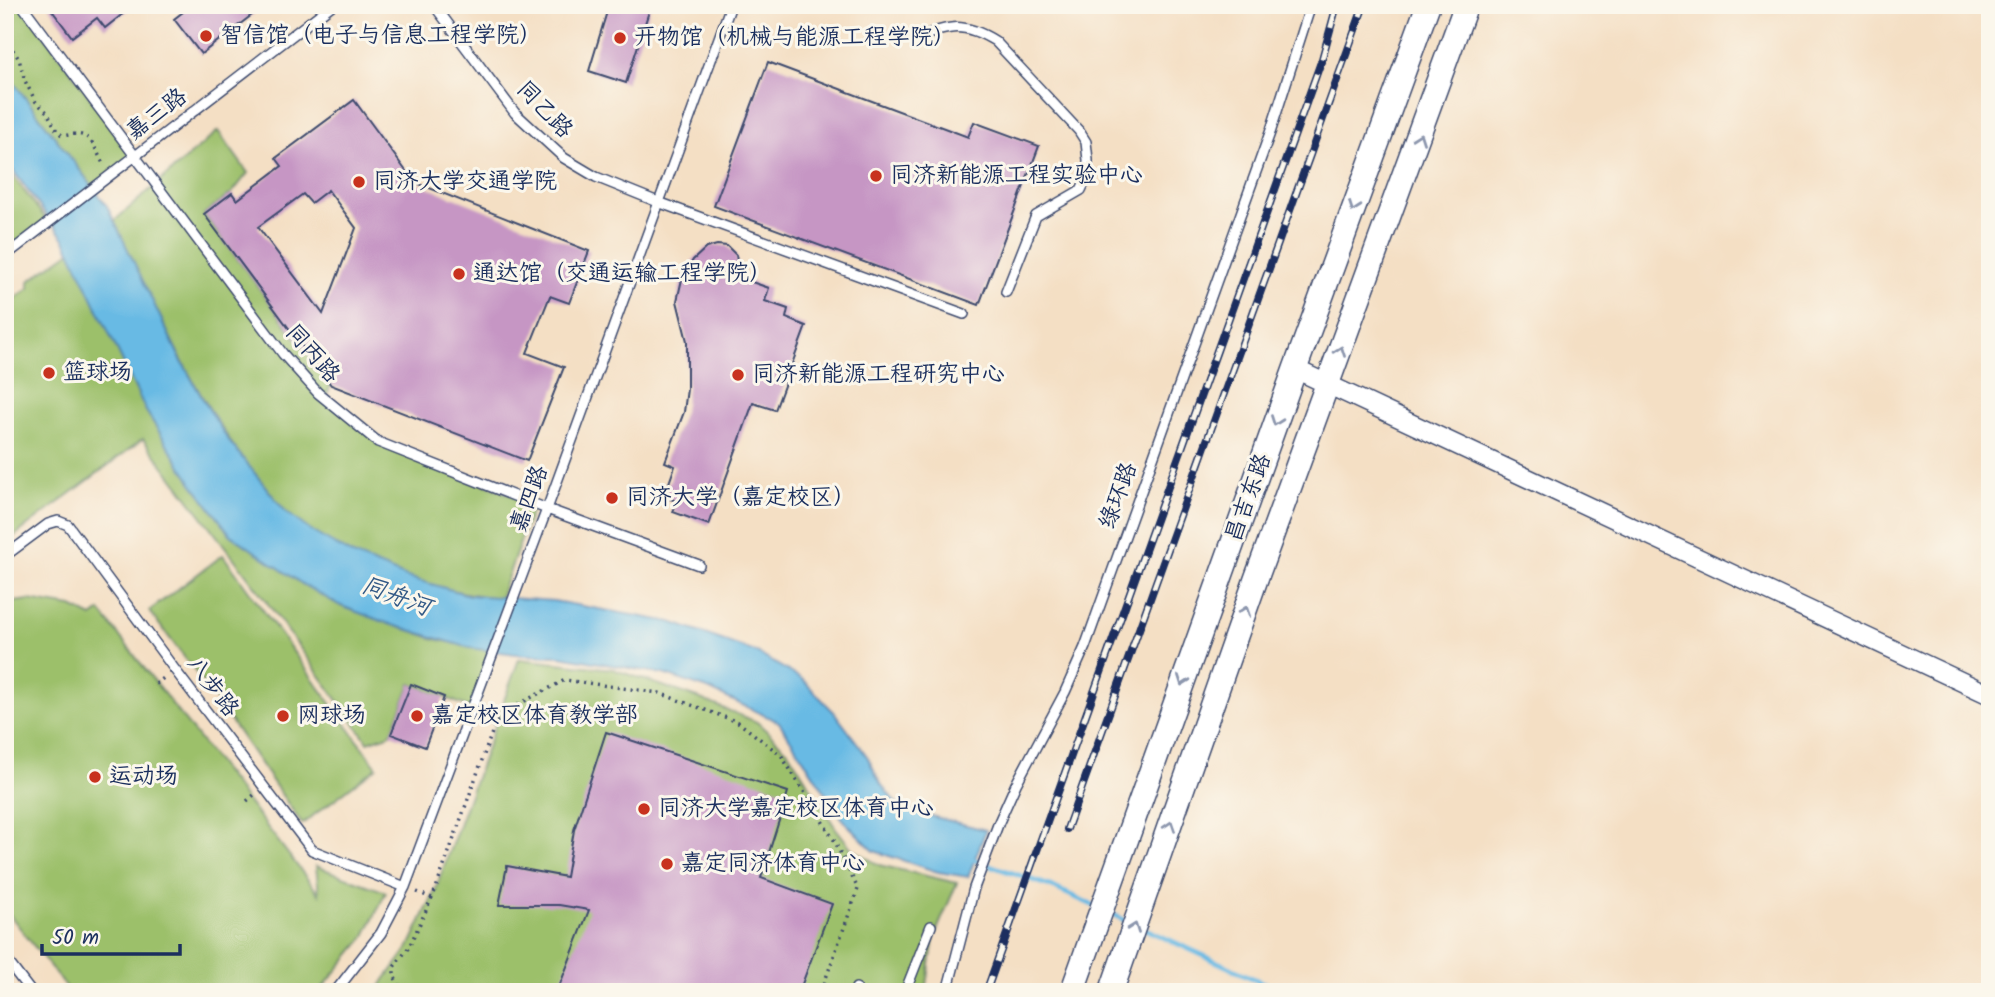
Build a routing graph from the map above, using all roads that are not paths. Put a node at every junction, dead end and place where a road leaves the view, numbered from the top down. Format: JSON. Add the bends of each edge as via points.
{"nodes":[{"id":1,"x":22,"y":5,"type":"edge"},
{"id":2,"x":332,"y":5,"type":"edge"},
{"id":3,"x":434,"y":5,"type":"edge"},
{"id":4,"x":731,"y":5,"type":"edge"},
{"id":5,"x":1311,"y":5,"type":"edge"},
{"id":6,"x":1428,"y":5,"type":"edge"},
{"id":7,"x":1466,"y":5,"type":"edge"},
{"id":8,"x":917,"y":38,"type":"dead end"},
{"id":9,"x":134,"y":157,"type":"junction"},
{"id":10,"x":658,"y":202,"type":"junction"},
{"id":11,"x":5,"y":256,"type":"edge"},
{"id":12,"x":1006,"y":292,"type":"dead end"},
{"id":13,"x":964,"y":314,"type":"dead end"},
{"id":14,"x":1295,"y":369,"type":"junction"},
{"id":15,"x":1328,"y":384,"type":"junction"},
{"id":16,"x":547,"y":509,"type":"junction"},
{"id":17,"x":5,"y":556,"type":"edge"},
{"id":18,"x":699,"y":565,"type":"dead end"},
{"id":19,"x":1990,"y":695,"type":"edge"},
{"id":20,"x":405,"y":887,"type":"junction"},
{"id":21,"x":931,"y":926,"type":"dead end"},
{"id":22,"x":5,"y":958,"type":"edge"},
{"id":23,"x":32,"y":992,"type":"edge"},
{"id":24,"x":335,"y":992,"type":"edge"},
{"id":25,"x":905,"y":992,"type":"edge"},
{"id":26,"x":947,"y":992,"type":"edge"},
{"id":27,"x":1072,"y":992,"type":"edge"},
{"id":28,"x":1111,"y":992,"type":"edge"}],
"edges":[{"from":1,"to":9,"type":"lane","name":"同丙路"},
{"from":2,"to":9,"type":"lane","name":"嘉三路"},
{"from":3,"to":10,"type":"lane","name":"同乙路","via":[[537,136],[596,177]]},
{"from":4,"to":10,"type":"lane","name":"嘉四路"},
{"from":5,"to":26,"type":"lane","name":"绿环路","via":[[1085,648],[1016,784],[974,888]]},
{"from":6,"to":14,"type":"street","name":"昌吉东路","one_way":true},
{"from":15,"to":7,"type":"street","name":"昌吉东路","one_way":true},
{"from":8,"to":12,"type":"lane","via":[[968,27],[995,41],[1086,142],[1088,175],[1081,190],[1037,216]]},
{"from":9,"to":11,"type":"lane","name":"嘉三路"},
{"from":9,"to":16,"type":"lane","name":"同丙路","via":[[283,354],[353,424],[378,442]]},
{"from":10,"to":13,"type":"lane","name":"同乙路"},
{"from":10,"to":16,"type":"lane","name":"嘉四路"},
{"from":14,"to":15,"type":"street"},
{"from":14,"to":27,"type":"street","name":"昌吉东路","one_way":true},
{"from":15,"to":19,"type":"street"},
{"from":28,"to":15,"type":"street","name":"昌吉东路","one_way":true},
{"from":16,"to":18,"type":"lane","name":"同丙路"},
{"from":16,"to":20,"type":"lane","name":"嘉四路"},
{"from":17,"to":20,"type":"lane","name":"八步路","via":[[48,524],[68,525],[312,850]]},
{"from":20,"to":24,"type":"lane","name":"嘉四路","via":[[381,933]]},
{"from":21,"to":25,"type":"lane"},
{"from":22,"to":23,"type":"lane"}]}
